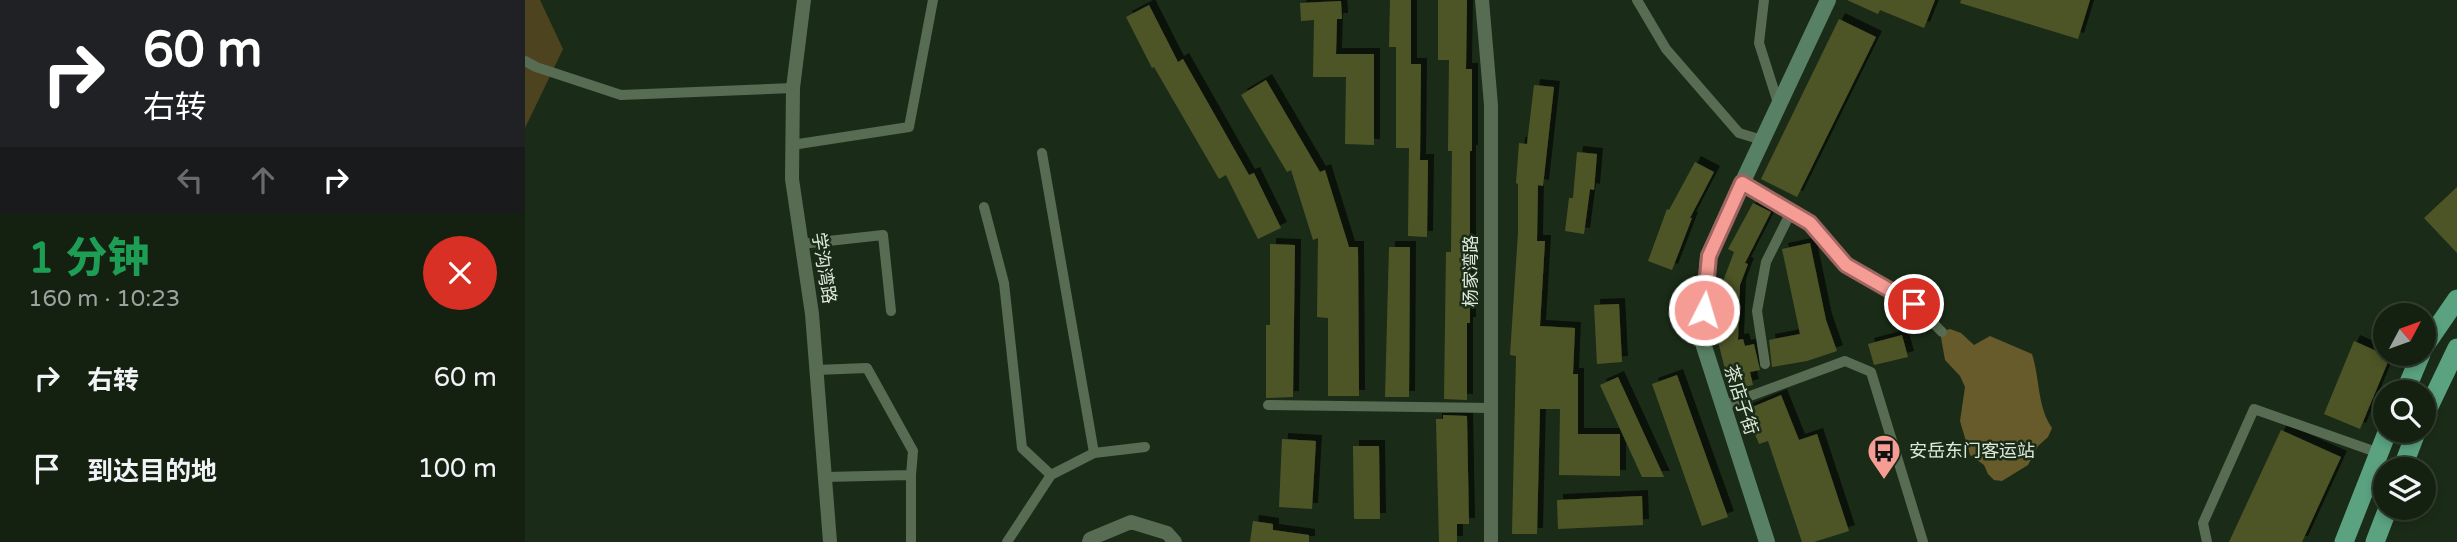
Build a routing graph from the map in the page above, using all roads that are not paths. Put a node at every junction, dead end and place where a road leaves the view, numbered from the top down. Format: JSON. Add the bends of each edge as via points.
{"nodes":[{"id":1,"x":804,"y":0,"type":"edge"},
{"id":2,"x":933,"y":0,"type":"edge"},
{"id":3,"x":1482,"y":0,"type":"edge"},
{"id":4,"x":1637,"y":0,"type":"edge"},
{"id":5,"x":1764,"y":0,"type":"edge"},
{"id":6,"x":1828,"y":0,"type":"edge"},
{"id":7,"x":525,"y":61,"type":"edge"},
{"id":8,"x":793,"y":88,"type":"junction"},
{"id":9,"x":1779,"y":106,"type":"junction"},
{"id":10,"x":1762,"y":141,"type":"junction"},
{"id":11,"x":792,"y":145,"type":"junction"},
{"id":12,"x":1042,"y":153,"type":"dead end"},
{"id":13,"x":1742,"y":183,"type":"junction"},
{"id":14,"x":984,"y":207,"type":"dead end"},
{"id":15,"x":1791,"y":212,"type":"junction"},
{"id":16,"x":801,"y":244,"type":"junction"},
{"id":17,"x":2457,"y":299,"type":"edge"},
{"id":18,"x":891,"y":311,"type":"dead end"},
{"id":19,"x":2436,"y":330,"type":"edge"},
{"id":20,"x":1942,"y":332,"type":"dead end"},
{"id":21,"x":2457,"y":348,"type":"edge"},
{"id":22,"x":1765,"y":364,"type":"dead end"},
{"id":23,"x":817,"y":370,"type":"junction"},
{"id":24,"x":2436,"y":392,"type":"edge"},
{"id":25,"x":1268,"y":405,"type":"dead end"},
{"id":26,"x":1723,"y":406,"type":"junction"},
{"id":27,"x":1491,"y":408,"type":"junction"},
{"id":28,"x":2383,"y":443,"type":"edge"},
{"id":29,"x":1145,"y":447,"type":"dead end"},
{"id":30,"x":1094,"y":453,"type":"junction"},
{"id":31,"x":2379,"y":453,"type":"junction"},
{"id":32,"x":911,"y":475,"type":"junction"},
{"id":33,"x":1051,"y":475,"type":"junction"},
{"id":34,"x":825,"y":477,"type":"junction"},
{"id":35,"x":2383,"y":520,"type":"edge"},
{"id":36,"x":830,"y":542,"type":"edge"},
{"id":37,"x":911,"y":542,"type":"edge"},
{"id":38,"x":1007,"y":542,"type":"edge"},
{"id":39,"x":1089,"y":542,"type":"edge"},
{"id":40,"x":1175,"y":542,"type":"edge"},
{"id":41,"x":1491,"y":542,"type":"edge"},
{"id":42,"x":1767,"y":542,"type":"edge"},
{"id":43,"x":1923,"y":542,"type":"edge"},
{"id":44,"x":2207,"y":542,"type":"edge"},
{"id":45,"x":2344,"y":542,"type":"edge"},
{"id":46,"x":2375,"y":542,"type":"edge"}],
"edges":[{"from":1,"to":8,"type":"street","name":"学沟湾路"},
{"from":2,"to":11,"type":"street","via":[[909,127]]},
{"from":3,"to":27,"type":"street","name":"杨家湾路","via":[[1491,104]]},
{"from":4,"to":10,"type":"street","via":[[1666,49],[1739,133]]},
{"from":5,"to":9,"type":"street","via":[[1759,43]]},
{"from":6,"to":9,"type":"main road","name":"茶店子街"},
{"from":7,"to":8,"type":"street","via":[[621,94]]},
{"from":8,"to":11,"type":"street","name":"学沟湾路"},
{"from":9,"to":10,"type":"main road","name":"茶店子街"},
{"from":10,"to":13,"type":"main road","name":"茶店子街"},
{"from":11,"to":16,"type":"street","name":"学沟湾路"},
{"from":12,"to":30,"type":"street"},
{"from":13,"to":15,"type":"street"},
{"from":13,"to":26,"type":"main road","name":"茶店子街","via":[[1709,256],[1701,337]]},
{"from":14,"to":33,"type":"street","via":[[1004,283],[1022,448]]},
{"from":15,"to":20,"type":"street","via":[[1810,223],[1846,265],[1914,304]]},
{"from":15,"to":22,"type":"street","via":[[1766,262],[1757,311]]},
{"from":16,"to":18,"type":"street","via":[[883,235]]},
{"from":16,"to":23,"type":"street","name":"学沟湾路"},
{"from":17,"to":19,"type":"highway"},
{"from":21,"to":24,"type":"highway"},
{"from":23,"to":32,"type":"street","via":[[867,368],[912,450]]},
{"from":23,"to":34,"type":"street","name":"学沟湾路"},
{"from":25,"to":27,"type":"street"},
{"from":26,"to":42,"type":"main road","name":"茶店子街"},
{"from":26,"to":43,"type":"street","via":[[1845,361],[1871,372]]},
{"from":27,"to":41,"type":"street","name":"杨家湾路"},
{"from":28,"to":31,"type":"highway"},
{"from":29,"to":30,"type":"street"},
{"from":30,"to":33,"type":"street"},
{"from":31,"to":44,"type":"street","via":[[2254,409],[2203,523]]},
{"from":31,"to":45,"type":"highway"},
{"from":32,"to":34,"type":"street"},
{"from":32,"to":37,"type":"street"},
{"from":33,"to":38,"type":"street"},
{"from":34,"to":36,"type":"street","name":"学沟湾路"},
{"from":35,"to":46,"type":"highway"},
{"from":39,"to":40,"type":"street","via":[[1131,522],[1167,533]]}]}
